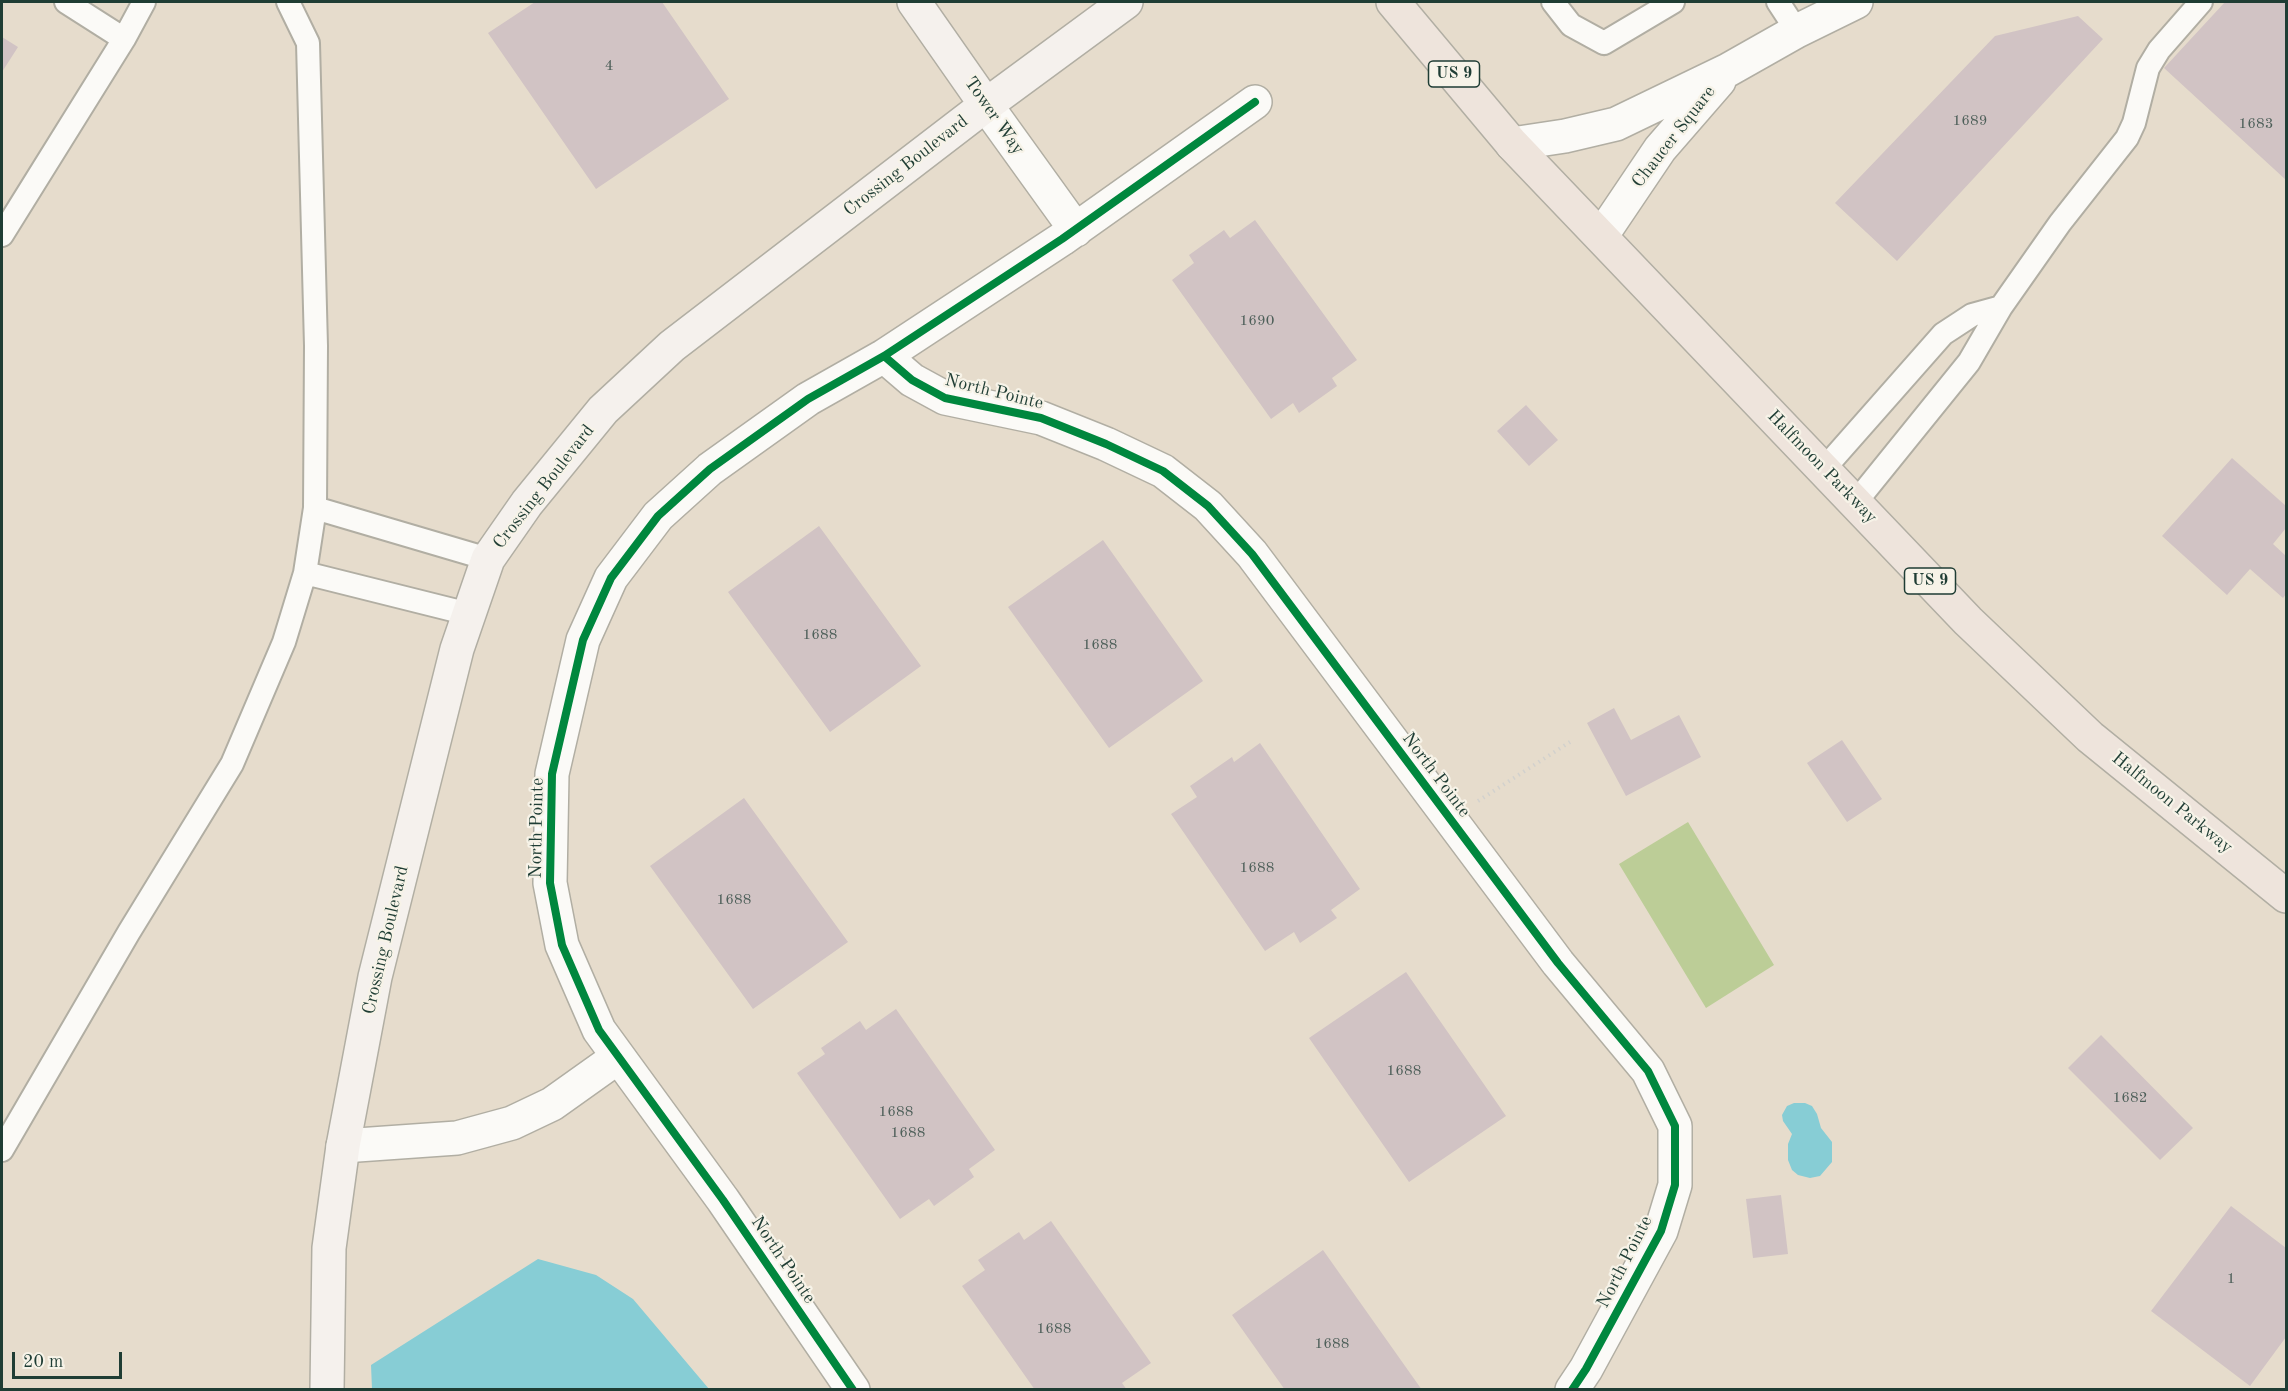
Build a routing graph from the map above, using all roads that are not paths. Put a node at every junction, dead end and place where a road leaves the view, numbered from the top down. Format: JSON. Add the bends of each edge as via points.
{"nodes":[{"id":1,"x":66,"y":2,"type":"edge"},
{"id":2,"x":144,"y":2,"type":"edge"},
{"id":3,"x":288,"y":2,"type":"edge"},
{"id":4,"x":914,"y":2,"type":"edge"},
{"id":5,"x":1126,"y":2,"type":"edge"},
{"id":6,"x":1552,"y":2,"type":"edge"},
{"id":7,"x":1673,"y":2,"type":"edge"},
{"id":8,"x":1778,"y":2,"type":"edge"},
{"id":9,"x":1856,"y":2,"type":"edge"},
{"id":10,"x":2201,"y":2,"type":"edge"},
{"id":11,"x":1396,"y":3,"type":"edge"},
{"id":12,"x":1797,"y":31,"type":"junction"},
{"id":13,"x":124,"y":39,"type":"junction"},
{"id":14,"x":1728,"y":70,"type":"junction"},
{"id":15,"x":1255,"y":102,"type":"dead end"},
{"id":16,"x":986,"y":105,"type":"junction"},
{"id":17,"x":1512,"y":144,"type":"junction"},
{"id":18,"x":1076,"y":230,"type":"junction"},
{"id":19,"x":2,"y":235,"type":"edge"},
{"id":20,"x":1602,"y":235,"type":"junction"},
{"id":21,"x":2001,"y":307,"type":"junction"},
{"id":22,"x":884,"y":356,"type":"junction"},
{"id":23,"x":1823,"y":470,"type":"junction"},
{"id":24,"x":1856,"y":503,"type":"junction"},
{"id":25,"x":315,"y":508,"type":"junction"},
{"id":26,"x":488,"y":560,"type":"junction"},
{"id":27,"x":305,"y":573,"type":"junction"},
{"id":28,"x":469,"y":614,"type":"junction"},
{"id":29,"x":2286,"y":896,"type":"edge"},
{"id":30,"x":618,"y":1057,"type":"junction"},
{"id":31,"x":343,"y":1146,"type":"junction"},
{"id":32,"x":2,"y":1150,"type":"edge"},
{"id":33,"x":327,"y":1389,"type":"edge"},
{"id":34,"x":854,"y":1389,"type":"edge"},
{"id":35,"x":1572,"y":1389,"type":"edge"}],
"edges":[{"from":1,"to":13,"type":"lane"},
{"from":2,"to":13,"type":"lane"},
{"from":3,"to":25,"type":"lane","via":[[308,43],[316,346]]},
{"from":4,"to":16,"type":"street","name":"Tower Way"},
{"from":5,"to":16,"type":"street","name":"Crossing Boulevard"},
{"from":6,"to":7,"type":"lane","via":[[1571,25],[1604,43]]},
{"from":8,"to":12,"type":"lane"},
{"from":9,"to":12,"type":"street","name":"Chaucer Square"},
{"from":10,"to":21,"type":"lane","via":[[2148,68],[2127,138]]},
{"from":11,"to":17,"type":"main road","name":"Halfmoon Parkway","number":"US 9"},
{"from":12,"to":14,"type":"street","name":"Chaucer Square"},
{"from":13,"to":19,"type":"lane"},
{"from":14,"to":17,"type":"street","name":"Chaucer Square","via":[[1616,124]]},
{"from":14,"to":20,"type":"street","name":"Chaucer Square","via":[[1660,149]]},
{"from":15,"to":18,"type":"street","name":"North Pointe"},
{"from":16,"to":18,"type":"street","name":"Tower Way"},
{"from":16,"to":26,"type":"street","name":"Crossing Boulevard","via":[[672,346],[603,410],[527,503]]},
{"from":17,"to":20,"type":"main road","name":"Halfmoon Parkway","number":"US 9"},
{"from":18,"to":22,"type":"street","name":"North Pointe"},
{"from":20,"to":23,"type":"main road","name":"Halfmoon Parkway","number":"US 9"},
{"from":21,"to":23,"type":"lane","via":[[1972,315],[1943,334]]},
{"from":21,"to":24,"type":"lane","via":[[1969,362]]},
{"from":22,"to":30,"type":"street","name":"North Pointe","via":[[808,399],[710,469],[658,516],[611,578],[583,640],[552,774],[550,883],[562,945],[599,1030]]},
{"from":22,"to":35,"type":"street","name":"North Pointe","via":[[912,380],[945,398],[1041,418],[1106,444],[1163,471],[1208,506],[1252,554],[1558,963],[1648,1071],[1675,1126],[1675,1185],[1661,1231]]},
{"from":23,"to":24,"type":"main road","name":"Halfmoon Parkway","number":"US 9"},
{"from":24,"to":29,"type":"main road","name":"Halfmoon Parkway","number":"US 9","via":[[1968,621],[2090,737]]},
{"from":25,"to":26,"type":"lane"},
{"from":25,"to":27,"type":"lane"},
{"from":26,"to":28,"type":"street","name":"Crossing Boulevard"},
{"from":27,"to":28,"type":"lane"},
{"from":27,"to":32,"type":"lane","via":[[284,642],[232,764]]},
{"from":28,"to":31,"type":"street","name":"Crossing Boulevard","via":[[375,977]]},
{"from":30,"to":31,"type":"street","via":[[552,1104],[512,1123],[457,1138]]},
{"from":30,"to":34,"type":"street","name":"North Pointe"},
{"from":31,"to":33,"type":"street","name":"Crossing Boulevard","via":[[329,1248]]}]}
